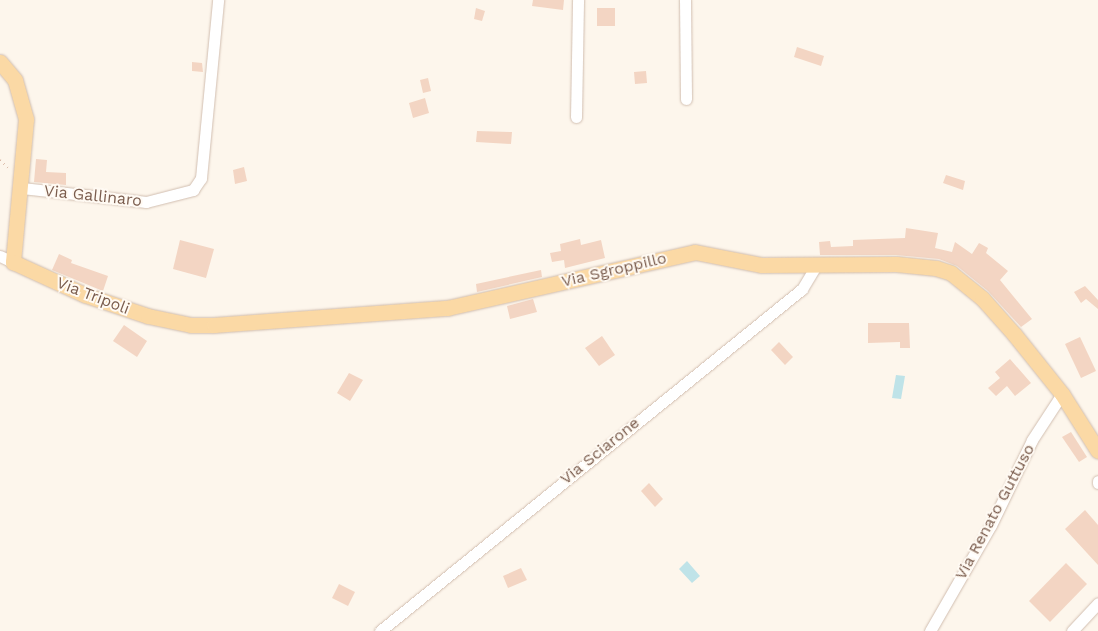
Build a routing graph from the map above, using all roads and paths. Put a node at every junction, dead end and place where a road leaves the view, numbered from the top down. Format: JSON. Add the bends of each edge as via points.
{"nodes":[{"id":1,"x":218,"y":0,"type":"edge"},
{"id":2,"x":578,"y":0,"type":"edge"},
{"id":3,"x":685,"y":0,"type":"edge"},
{"id":4,"x":0,"y":62,"type":"edge"},
{"id":5,"x":686,"y":99,"type":"dead end"},
{"id":6,"x":576,"y":117,"type":"dead end"},
{"id":7,"x":22,"y":188,"type":"junction"},
{"id":8,"x":6,"y":259,"type":"edge"},
{"id":9,"x":815,"y":267,"type":"junction"},
{"id":10,"x":191,"y":325,"type":"joint"},
{"id":11,"x":1062,"y":394,"type":"junction"},
{"id":12,"x":1098,"y":451,"type":"edge"},
{"id":13,"x":1098,"y":603,"type":"edge"},
{"id":14,"x":380,"y":631,"type":"edge"},
{"id":15,"x":930,"y":631,"type":"edge"},
{"id":16,"x":1072,"y":631,"type":"edge"}],
"edges":[{"from":1,"to":7,"type":"street","name":"Via Gallinaro","via":[[201,178],[193,190],[146,202]]},
{"from":2,"to":6,"type":"street"},
{"from":3,"to":5,"type":"street"},
{"from":4,"to":7,"type":"main road","via":[[15,80],[25,106]]},
{"from":7,"to":8,"type":"main road","name":"Via Gallinaro"},
{"from":8,"to":10,"type":"main road","name":"Via Tripoli","via":[[85,295],[137,313]]},
{"from":9,"to":10,"type":"main road","name":"Via Sgroppillo","via":[[761,265],[695,252],[447,308]]},
{"from":9,"to":11,"type":"main road","name":"Via Sgroppillo","via":[[896,264],[936,268],[951,273],[982,298]]},
{"from":9,"to":14,"type":"street","name":"Via Sciarone","via":[[802,289]]},
{"from":11,"to":12,"type":"main road","name":"Via Sgroppillo"},
{"from":11,"to":15,"type":"street","name":"Via Renato Guttuso","via":[[1032,440],[991,525]]},
{"from":13,"to":16,"type":"street"}]}
